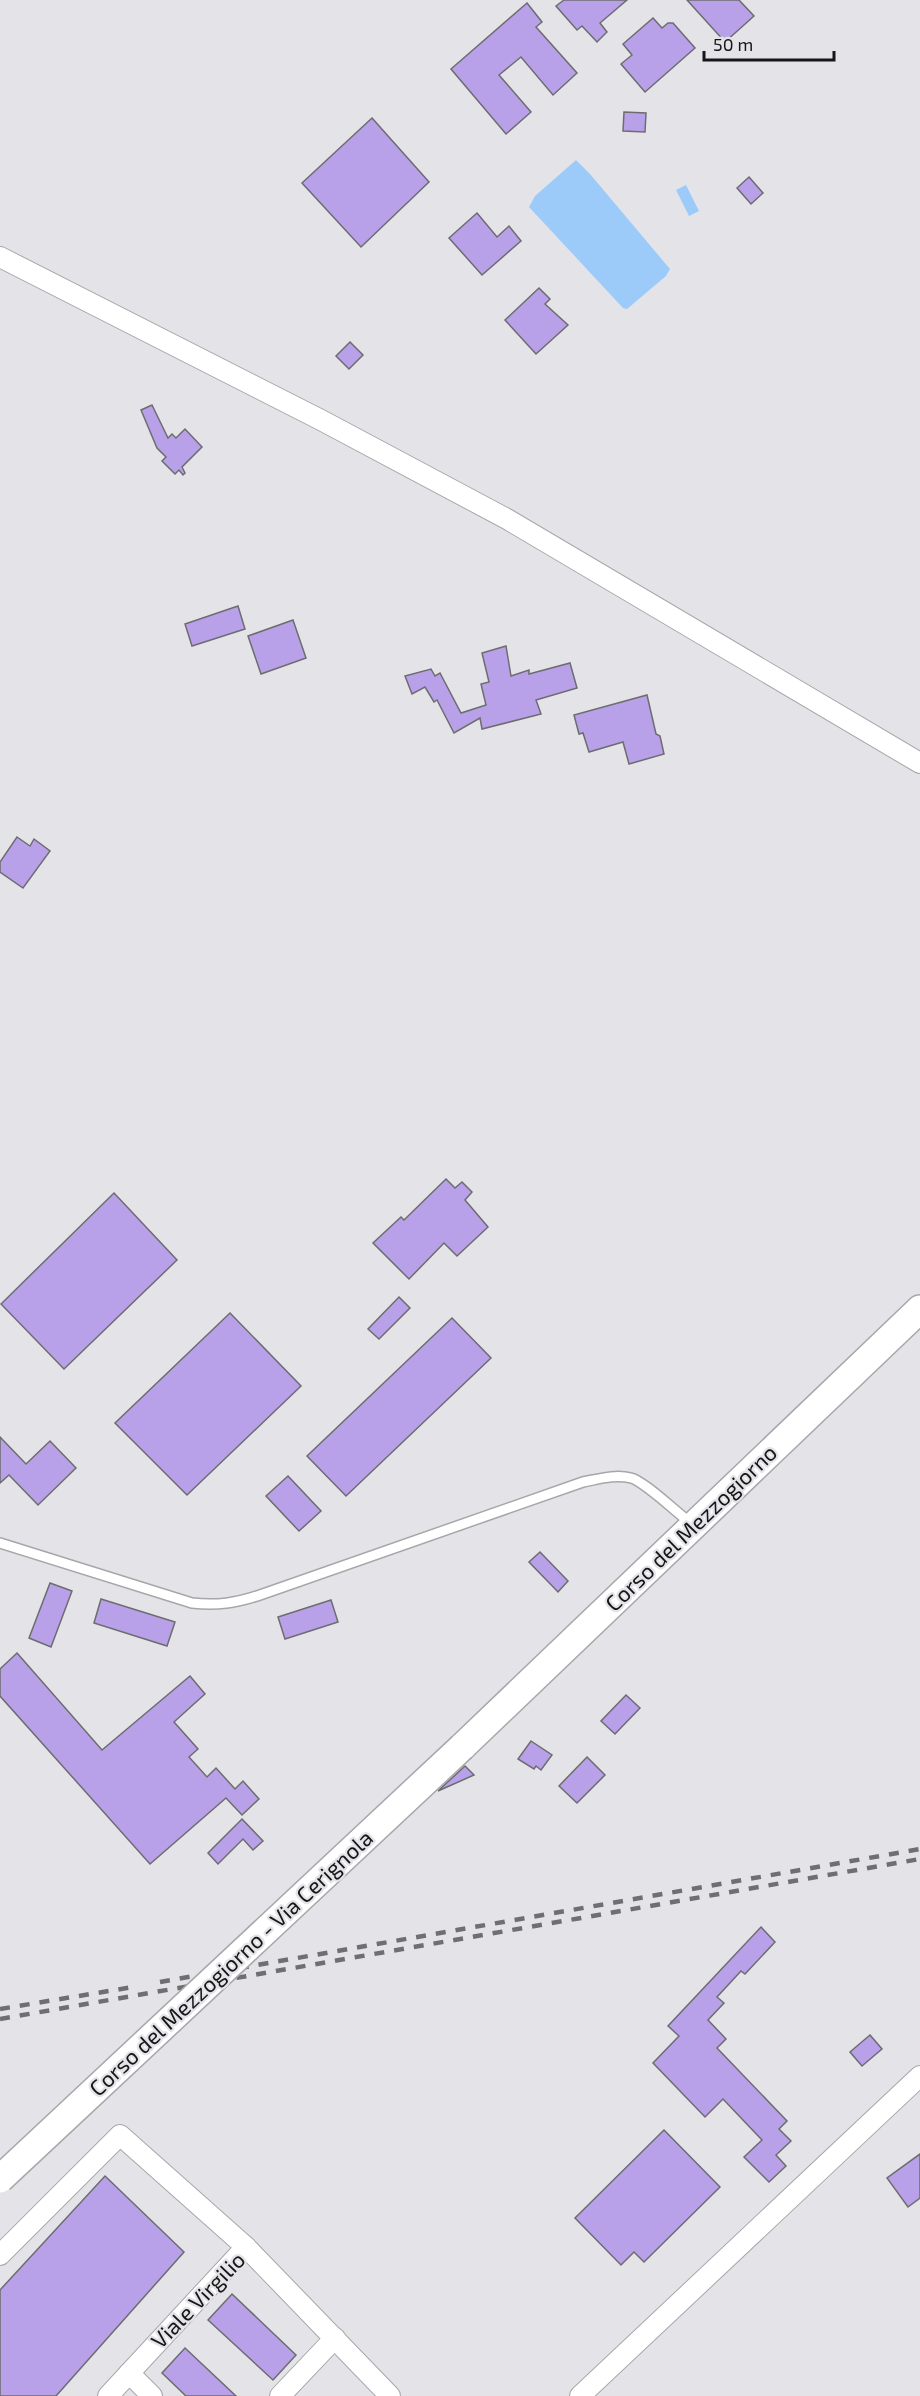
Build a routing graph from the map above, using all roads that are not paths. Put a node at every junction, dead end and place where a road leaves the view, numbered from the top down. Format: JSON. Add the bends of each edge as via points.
{"nodes":[{"id":1,"x":0,"y":257,"type":"edge"},
{"id":2,"x":920,"y":763,"type":"edge"},
{"id":3,"x":920,"y":1310,"type":"edge"},
{"id":4,"x":693,"y":1526,"type":"junction"},
{"id":5,"x":0,"y":1543,"type":"edge"},
{"id":6,"x":462,"y":1748,"type":"joint"},
{"id":7,"x":920,"y":2076,"type":"edge"},
{"id":8,"x":0,"y":2179,"type":"edge"},
{"id":9,"x":246,"y":2247,"type":"junction"},
{"id":10,"x":0,"y":2255,"type":"edge"},
{"id":11,"x":335,"y":2338,"type":"junction"},
{"id":12,"x":129,"y":2373,"type":"junction"},
{"id":13,"x":108,"y":2396,"type":"edge"},
{"id":14,"x":152,"y":2396,"type":"edge"},
{"id":15,"x":280,"y":2396,"type":"edge"},
{"id":16,"x":390,"y":2396,"type":"edge"},
{"id":17,"x":580,"y":2396,"type":"edge"}],
"edges":[{"from":1,"to":2,"type":"street","via":[[507,519]]},
{"from":3,"to":4,"type":"main road","name":"Corso del Mezzogiorno"},
{"from":4,"to":5,"type":"lane","via":[[642,1481],[609,1476],[234,1604],[212,1605],[192,1603]]},
{"from":4,"to":6,"type":"main road","name":"Corso del Mezzogiorno"},
{"from":6,"to":8,"type":"main road","name":"Corso del Mezzogiorno - Via Cerignola","bridge":true},
{"from":7,"to":17,"type":"street"},
{"from":9,"to":10,"type":"street","via":[[120,2134]]},
{"from":9,"to":11,"type":"street","name":"Viale Virgilio"},
{"from":9,"to":12,"type":"street","name":"Viale Virgilio"},
{"from":11,"to":15,"type":"street"},
{"from":11,"to":16,"type":"street","name":"Viale Virgilio"},
{"from":12,"to":13,"type":"street","name":"Viale Virgilio"},
{"from":12,"to":14,"type":"street"}]}
